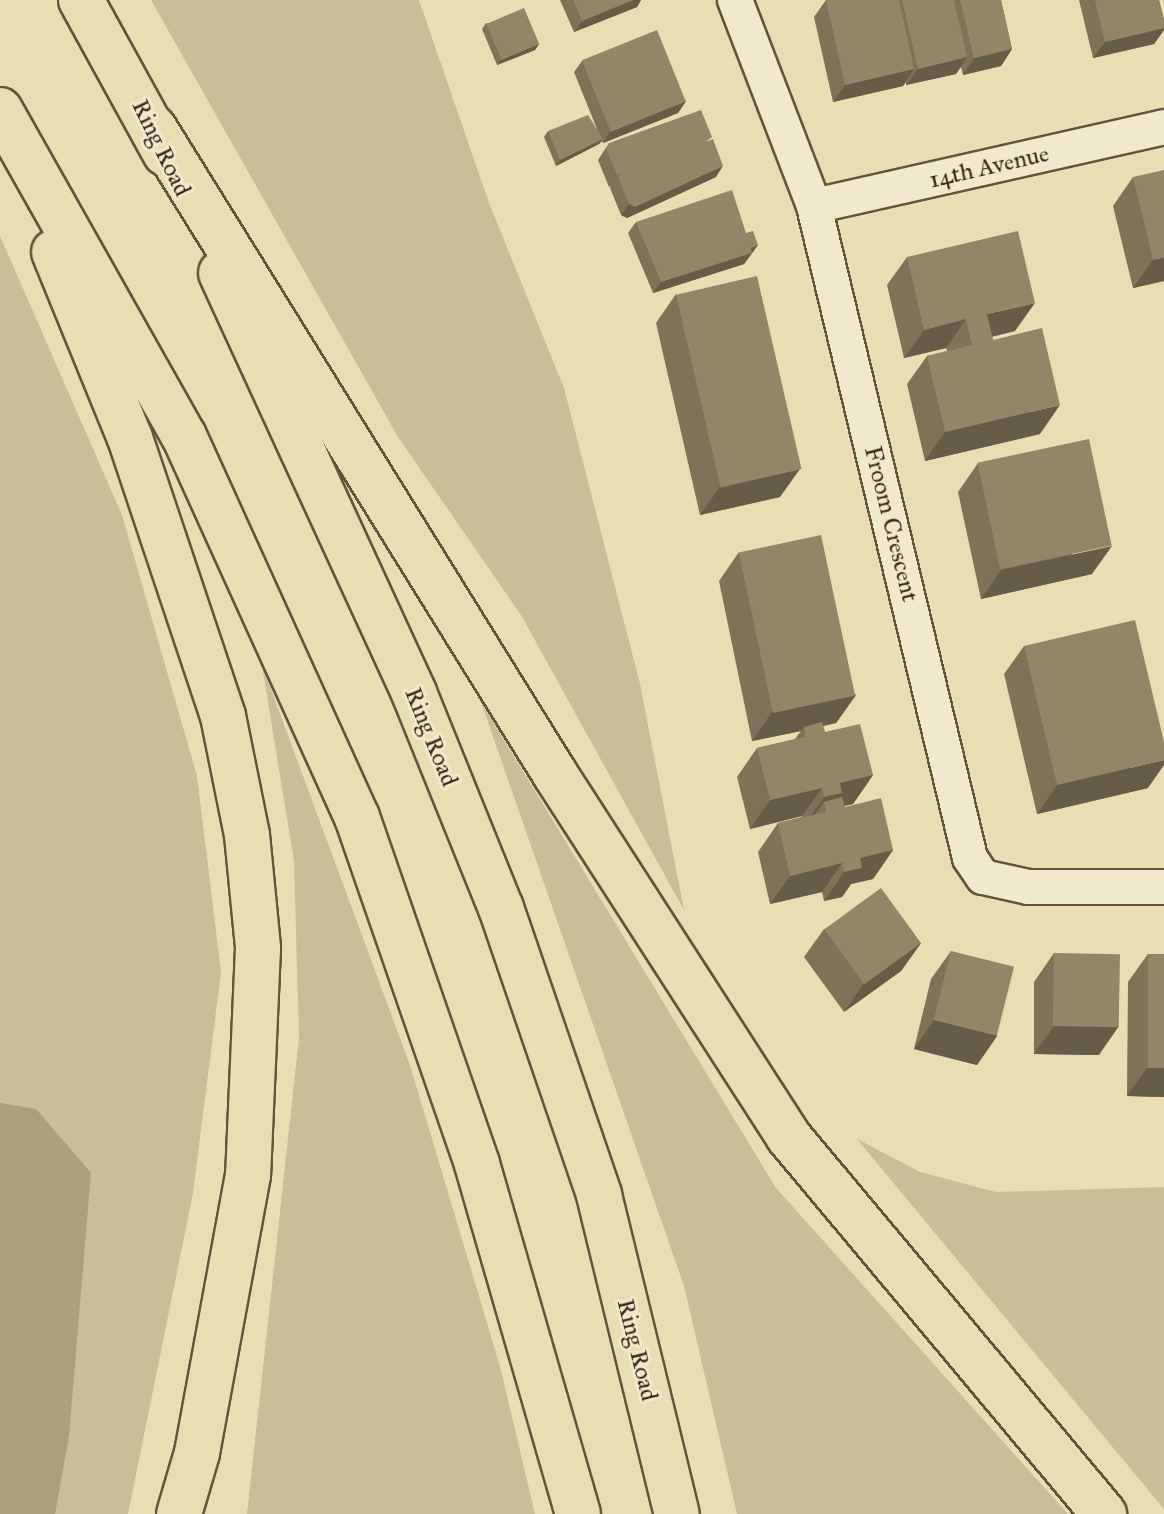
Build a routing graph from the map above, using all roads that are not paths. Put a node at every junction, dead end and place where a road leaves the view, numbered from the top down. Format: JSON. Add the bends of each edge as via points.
{"nodes":[{"id":1,"x":81,"y":0,"type":"edge"},
{"id":2,"x":735,"y":0,"type":"edge"},
{"id":3,"x":0,"y":110,"type":"edge"},
{"id":4,"x":0,"y":120,"type":"edge"},
{"id":5,"x":1164,"y":127,"type":"edge"},
{"id":6,"x":154,"y":128,"type":"junction"},
{"id":7,"x":814,"y":206,"type":"junction"},
{"id":8,"x":1164,"y":887,"type":"edge"},
{"id":9,"x":197,"y":1453,"type":"junction"},
{"id":10,"x":179,"y":1514,"type":"edge"},
{"id":11,"x":193,"y":1514,"type":"edge"},
{"id":12,"x":578,"y":1514,"type":"edge"},
{"id":13,"x":677,"y":1514,"type":"edge"},
{"id":14,"x":1104,"y":1514,"type":"edge"}],
"edges":[{"from":1,"to":6,"type":"highway","name":"Ring Road"},
{"from":2,"to":7,"type":"street","name":"Froom Crescent"},
{"from":3,"to":12,"type":"highway","via":[[184,436],[357,817],[477,1164]]},
{"from":4,"to":9,"type":"highway","via":[[130,438],[223,716],[247,835],[258,948],[248,1175]]},
{"from":5,"to":7,"type":"street","name":"14th Avenue"},
{"from":6,"to":13,"type":"highway","name":"Ring Road","via":[[414,693],[501,908],[599,1195]]},
{"from":6,"to":14,"type":"highway","via":[[555,774],[788,1136]]},
{"from":7,"to":8,"type":"street","name":"Froom Crescent","via":[[970,858],[983,877],[1028,887]]},
{"from":9,"to":10,"type":"highway"},
{"from":9,"to":11,"type":"highway"}]}
